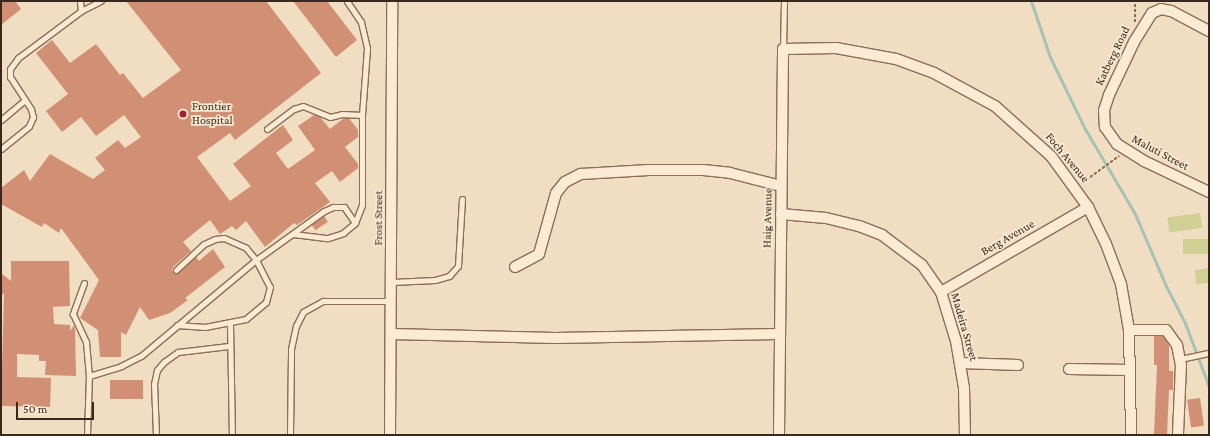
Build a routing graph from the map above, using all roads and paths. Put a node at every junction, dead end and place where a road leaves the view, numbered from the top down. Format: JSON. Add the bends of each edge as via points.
{"nodes":[{"id":1,"x":80,"y":1,"type":"edge"},
{"id":2,"x":101,"y":1,"type":"edge"},
{"id":3,"x":347,"y":1,"type":"edge"},
{"id":4,"x":392,"y":1,"type":"edge"},
{"id":5,"x":784,"y":1,"type":"edge"},
{"id":6,"x":81,"y":11,"type":"junction"},
{"id":7,"x":1209,"y":31,"type":"edge"},
{"id":8,"x":783,"y":49,"type":"junction"},
{"id":9,"x":25,"y":100,"type":"junction"},
{"id":10,"x":362,"y":115,"type":"junction"},
{"id":11,"x":1,"y":120,"type":"edge"},
{"id":12,"x":1105,"y":127,"type":"joint"},
{"id":13,"x":267,"y":129,"type":"dead end"},
{"id":14,"x":1,"y":149,"type":"edge"},
{"id":15,"x":1116,"y":158,"type":"dead end"},
{"id":16,"x":782,"y":186,"type":"junction"},
{"id":17,"x":1075,"y":187,"type":"junction"},
{"id":18,"x":1209,"y":192,"type":"edge"},
{"id":19,"x":462,"y":199,"type":"dead end"},
{"id":20,"x":1088,"y":207,"type":"junction"},
{"id":21,"x":781,"y":214,"type":"junction"},
{"id":22,"x":355,"y":223,"type":"junction"},
{"id":23,"x":293,"y":234,"type":"junction"},
{"id":24,"x":256,"y":260,"type":"junction"},
{"id":25,"x":515,"y":267,"type":"dead end"},
{"id":26,"x":176,"y":270,"type":"dead end"},
{"id":27,"x":392,"y":282,"type":"junction"},
{"id":28,"x":84,"y":283,"type":"dead end"},
{"id":29,"x":941,"y":292,"type":"junction"},
{"id":30,"x":391,"y":301,"type":"junction"},
{"id":31,"x":230,"y":324,"type":"junction"},
{"id":32,"x":177,"y":325,"type":"junction"},
{"id":33,"x":1129,"y":330,"type":"junction"},
{"id":34,"x":391,"y":334,"type":"junction"},
{"id":35,"x":779,"y":334,"type":"junction"},
{"id":36,"x":229,"y":346,"type":"junction"},
{"id":37,"x":1209,"y":353,"type":"edge"},
{"id":38,"x":1183,"y":358,"type":"junction"},
{"id":39,"x":962,"y":363,"type":"junction"},
{"id":40,"x":1018,"y":365,"type":"dead end"},
{"id":41,"x":1069,"y":369,"type":"dead end"},
{"id":42,"x":1130,"y":370,"type":"junction"},
{"id":43,"x":89,"y":376,"type":"junction"},
{"id":44,"x":87,"y":435,"type":"edge"},
{"id":45,"x":156,"y":435,"type":"edge"},
{"id":46,"x":232,"y":435,"type":"edge"},
{"id":47,"x":290,"y":435,"type":"edge"},
{"id":48,"x":390,"y":435,"type":"edge"},
{"id":49,"x":778,"y":435,"type":"edge"},
{"id":50,"x":965,"y":435,"type":"edge"},
{"id":51,"x":1131,"y":435,"type":"edge"},
{"id":52,"x":1178,"y":435,"type":"edge"}],
"edges":[{"from":1,"to":6,"type":"lane"},
{"from":2,"to":6,"type":"lane"},
{"from":3,"to":10,"type":"lane","via":[[365,34]]},
{"from":4,"to":27,"type":"street","name":"Frost Street"},
{"from":5,"to":8,"type":"lane","name":"Haig Avenue"},
{"from":6,"to":9,"type":"lane","via":[[18,58],[10,69],[10,77]]},
{"from":7,"to":12,"type":"street","name":"Katberg Road","via":[[1164,9],[1156,10],[1148,17],[1106,103]]},
{"from":8,"to":16,"type":"street","name":"Haig Avenue"},
{"from":8,"to":17,"type":"street","name":"Foch Avenue","via":[[844,50],[896,59],[934,73],[995,106],[1021,127],[1051,156]]},
{"from":9,"to":11,"type":"lane"},
{"from":9,"to":14,"type":"lane","via":[[33,114],[31,123]]},
{"from":10,"to":13,"type":"lane","via":[[342,114],[330,117],[304,106],[294,109]]},
{"from":10,"to":22,"type":"lane","via":[[362,205]]},
{"from":12,"to":18,"type":"street","name":"Maluti Street","via":[[1113,139],[1126,150]]},
{"from":15,"to":17,"type":"path"},
{"from":16,"to":21,"type":"street","name":"Haig Avenue"},
{"from":16,"to":25,"type":"street","via":[[730,173],[702,170],[581,174],[565,182],[556,193],[539,254]]},
{"from":17,"to":20,"type":"street","name":"Foch Avenue"},
{"from":19,"to":27,"type":"lane","via":[[458,266],[449,276],[435,280]]},
{"from":20,"to":29,"type":"street","name":"Berg Avenue"},
{"from":20,"to":33,"type":"street","name":"Foch Avenue","via":[[1116,266]]},
{"from":21,"to":29,"type":"street","name":"Madeira Street","via":[[826,218],[882,235],[922,265]]},
{"from":21,"to":35,"type":"street","name":"Haig Avenue"},
{"from":22,"to":23,"type":"lane","via":[[343,233],[328,238]]},
{"from":22,"to":23,"type":"lane","via":[[348,210],[338,206],[324,211]]},
{"from":23,"to":24,"type":"lane"},
{"from":24,"to":26,"type":"lane","via":[[246,248],[234,241],[215,239],[204,244]]},
{"from":24,"to":31,"type":"lane","via":[[270,287],[266,302],[246,319]]},
{"from":24,"to":32,"type":"lane"},
{"from":27,"to":30,"type":"street","name":"Frost Street"},
{"from":28,"to":43,"type":"lane","via":[[73,314],[86,342]]},
{"from":29,"to":39,"type":"street","name":"Madeira Street"},
{"from":30,"to":34,"type":"street","name":"Frost Street"},
{"from":30,"to":47,"type":"lane","via":[[323,301],[303,312],[296,326],[292,349]]},
{"from":31,"to":32,"type":"lane","via":[[205,327]]},
{"from":31,"to":36,"type":"lane"},
{"from":32,"to":43,"type":"lane","via":[[136,359]]},
{"from":33,"to":38,"type":"street","via":[[1166,330],[1174,339]]},
{"from":33,"to":42,"type":"street","name":"Foch Avenue"},
{"from":34,"to":35,"type":"street","via":[[555,338]]},
{"from":34,"to":48,"type":"street","name":"Frost Street"},
{"from":35,"to":49,"type":"street","name":"Haig Avenue"},
{"from":36,"to":45,"type":"lane","via":[[178,352],[157,370],[154,384]]},
{"from":36,"to":46,"type":"lane"},
{"from":37,"to":38,"type":"lane"},
{"from":38,"to":52,"type":"street"},
{"from":39,"to":40,"type":"street"},
{"from":39,"to":50,"type":"street","name":"Madeira Street"},
{"from":41,"to":42,"type":"street"},
{"from":42,"to":51,"type":"street","name":"Foch Avenue"},
{"from":43,"to":44,"type":"lane"}]}
